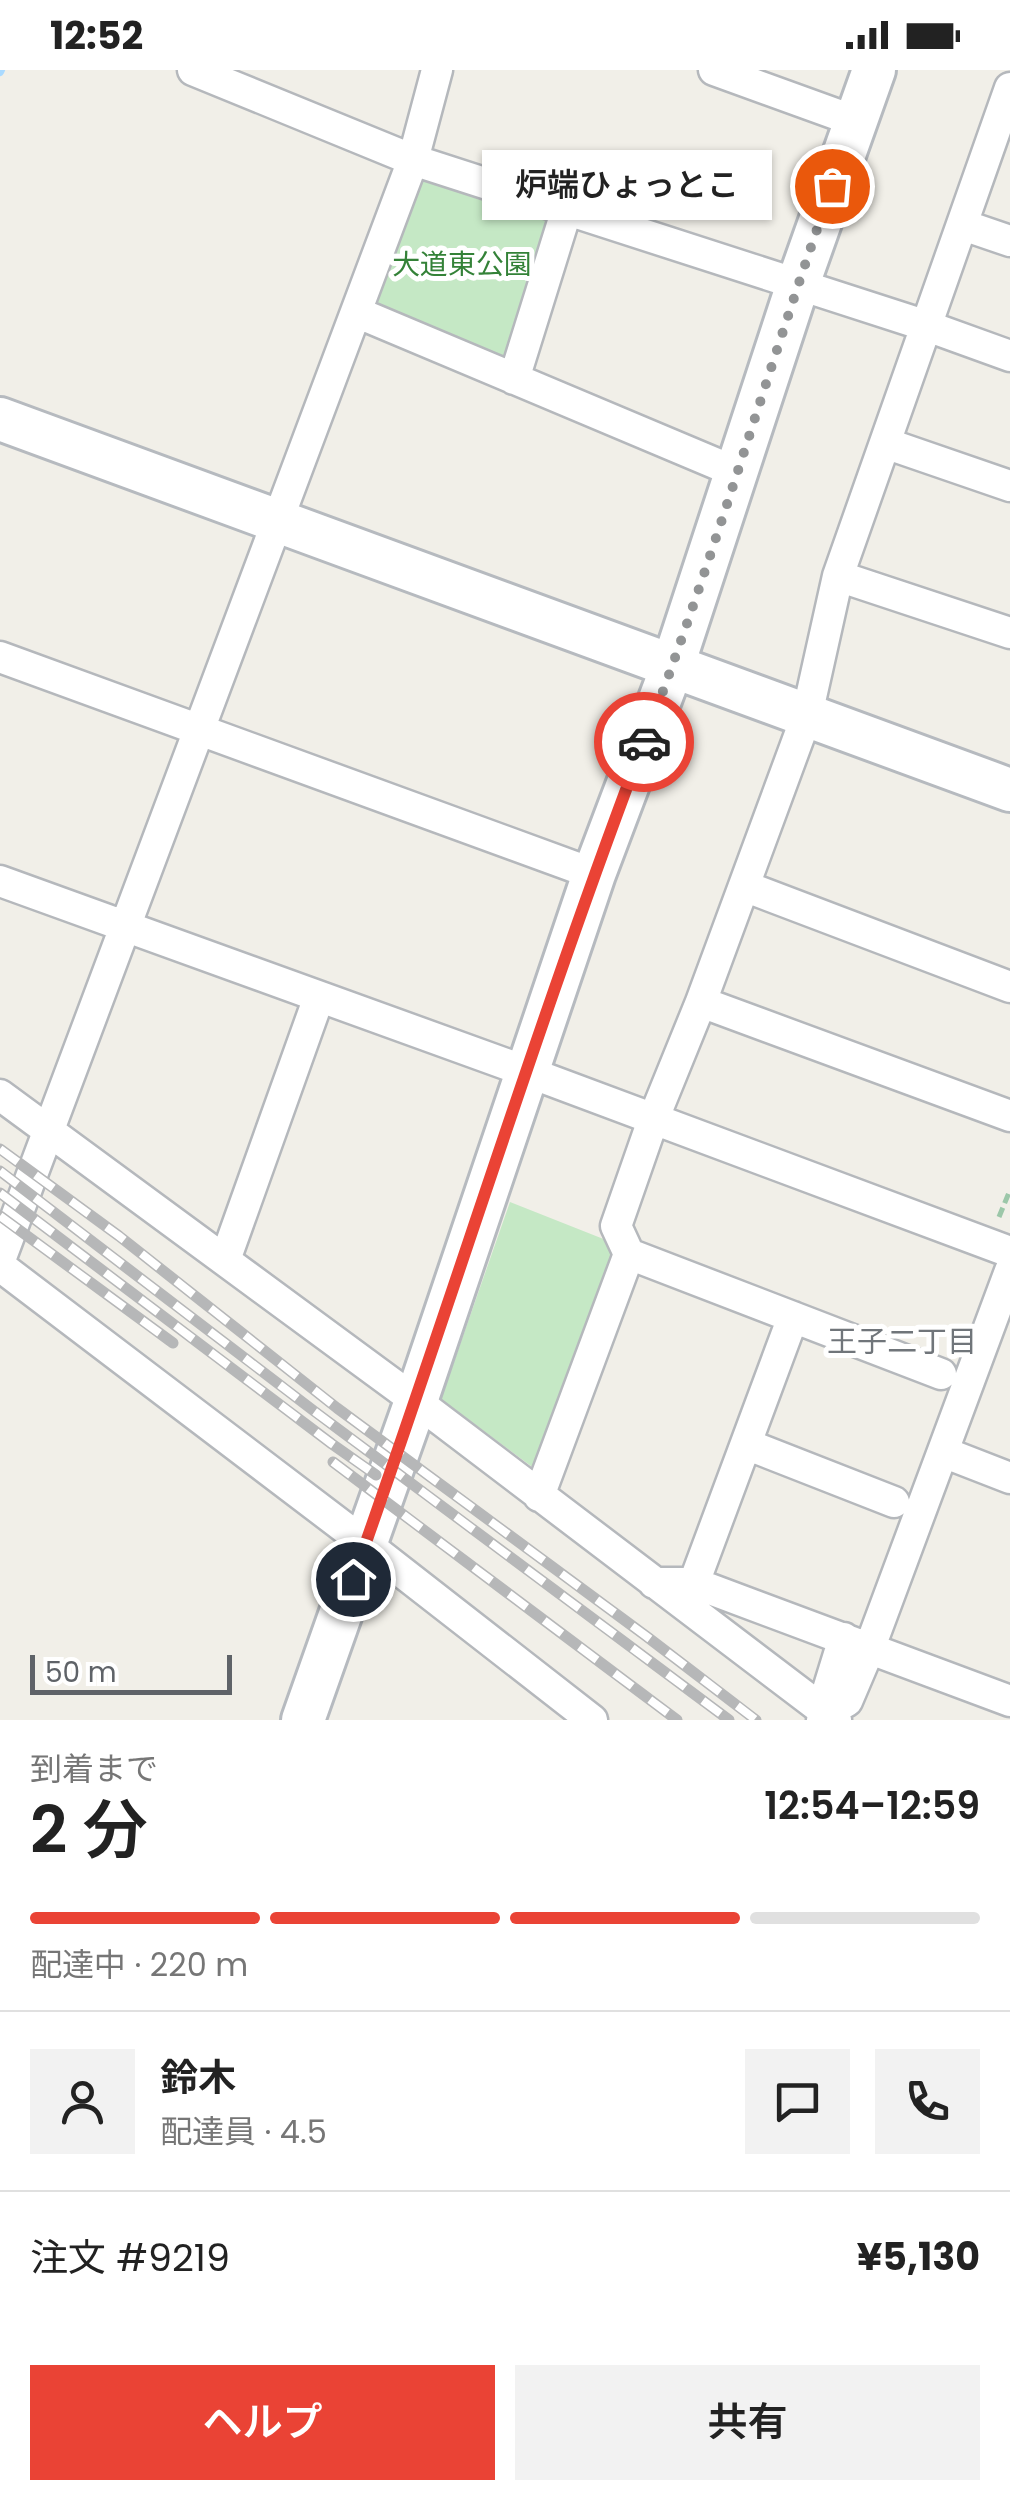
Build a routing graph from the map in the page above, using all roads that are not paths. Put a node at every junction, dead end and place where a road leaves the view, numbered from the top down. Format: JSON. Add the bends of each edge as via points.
{"nodes":[{"id":1,"x":193,"y":70,"type":"edge"},
{"id":2,"x":437,"y":70,"type":"edge"},
{"id":3,"x":714,"y":70,"type":"edge"},
{"id":4,"x":874,"y":70,"type":"edge"},
{"id":5,"x":1010,"y":88,"type":"edge"},
{"id":6,"x":855,"y":121,"type":"junction"},
{"id":7,"x":1004,"y":126,"type":"edge"},
{"id":8,"x":414,"y":160,"type":"junction"},
{"id":9,"x":567,"y":210,"type":"junction"},
{"id":10,"x":962,"y":225,"type":"junction"},
{"id":11,"x":1010,"y":241,"type":"edge"},
{"id":12,"x":798,"y":284,"type":"junction"},
{"id":13,"x":356,"y":312,"type":"junction"},
{"id":14,"x":927,"y":326,"type":"junction"},
{"id":15,"x":1010,"y":356,"type":"edge"},
{"id":16,"x":514,"y":378,"type":"junction"},
{"id":17,"x":0,"y":418,"type":"edge"},
{"id":18,"x":885,"y":443,"type":"junction"},
{"id":19,"x":736,"y":472,"type":"junction"},
{"id":20,"x":1010,"y":486,"type":"edge"},
{"id":21,"x":277,"y":522,"type":"junction"},
{"id":22,"x":838,"y":576,"type":"junction"},
{"id":23,"x":1010,"y":633,"type":"edge"},
{"id":24,"x":0,"y":657,"type":"edge"},
{"id":25,"x":673,"y":666,"type":"junction"},
{"id":26,"x":807,"y":715,"type":"junction"},
{"id":27,"x":200,"y":730,"type":"junction"},
{"id":28,"x":1010,"y":790,"type":"edge"},
{"id":29,"x":594,"y":874,"type":"junction"},
{"id":30,"x":0,"y":881,"type":"edge"},
{"id":31,"x":744,"y":886,"type":"junction"},
{"id":32,"x":124,"y":926,"type":"junction"},
{"id":33,"x":1010,"y":988,"type":"edge"},
{"id":34,"x":320,"y":997,"type":"junction"},
{"id":35,"x":702,"y":1002,"type":"junction"},
{"id":36,"x":528,"y":1072,"type":"junction"},
{"id":37,"x":0,"y":1096,"type":"edge"},
{"id":38,"x":1010,"y":1116,"type":"edge"},
{"id":39,"x":653,"y":1120,"type":"junction"},
{"id":40,"x":49,"y":1132,"type":"junction"},
{"id":41,"x":1010,"y":1252,"type":"edge"},
{"id":42,"x":629,"y":1254,"type":"junction"},
{"id":43,"x":225,"y":1260,"type":"junction"},
{"id":44,"x":0,"y":1263,"type":"edge"},
{"id":45,"x":1010,"y":1271,"type":"edge"},
{"id":46,"x":793,"y":1317,"type":"junction"},
{"id":47,"x":941,"y":1374,"type":"dead end"},
{"id":48,"x":416,"y":1401,"type":"junction"},
{"id":49,"x":746,"y":1444,"type":"junction"},
{"id":50,"x":943,"y":1452,"type":"junction"},
{"id":51,"x":1010,"y":1478,"type":"edge"},
{"id":52,"x":539,"y":1496,"type":"junction"},
{"id":53,"x":894,"y":1502,"type":"dead end"},
{"id":54,"x":366,"y":1544,"type":"junction"},
{"id":55,"x":654,"y":1582,"type":"junction"},
{"id":56,"x":694,"y":1584,"type":"junction"},
{"id":57,"x":857,"y":1642,"type":"junction"},
{"id":58,"x":1010,"y":1701,"type":"edge"},
{"id":59,"x":828,"y":1718,"type":"edge"},
{"id":60,"x":304,"y":1720,"type":"edge"},
{"id":61,"x":592,"y":1720,"type":"edge"}],
"edges":[{"from":1,"to":8,"type":"street"},
{"from":2,"to":8,"type":"street"},
{"from":3,"to":6,"type":"street"},
{"from":4,"to":6,"type":"street"},
{"from":5,"to":7,"type":"street"},
{"from":6,"to":12,"type":"street"},
{"from":7,"to":10,"type":"street"},
{"from":8,"to":9,"type":"street"},
{"from":8,"to":13,"type":"street"},
{"from":9,"to":12,"type":"street"},
{"from":9,"to":16,"type":"street"},
{"from":10,"to":11,"type":"street"},
{"from":10,"to":14,"type":"street"},
{"from":12,"to":14,"type":"street"},
{"from":12,"to":19,"type":"street"},
{"from":13,"to":16,"type":"street"},
{"from":13,"to":21,"type":"street"},
{"from":14,"to":15,"type":"street"},
{"from":14,"to":18,"type":"street"},
{"from":16,"to":19,"type":"street"},
{"from":17,"to":21,"type":"street"},
{"from":18,"to":20,"type":"street"},
{"from":18,"to":22,"type":"street"},
{"from":19,"to":25,"type":"street"},
{"from":21,"to":25,"type":"street"},
{"from":21,"to":27,"type":"street"},
{"from":22,"to":23,"type":"street"},
{"from":22,"to":26,"type":"street"},
{"from":24,"to":27,"type":"street"},
{"from":25,"to":26,"type":"street"},
{"from":25,"to":29,"type":"street"},
{"from":26,"to":28,"type":"street"},
{"from":26,"to":31,"type":"street"},
{"from":27,"to":29,"type":"street"},
{"from":27,"to":32,"type":"street"},
{"from":29,"to":36,"type":"street"},
{"from":30,"to":32,"type":"street"},
{"from":31,"to":33,"type":"street"},
{"from":31,"to":35,"type":"street"},
{"from":32,"to":34,"type":"street"},
{"from":32,"to":40,"type":"street"},
{"from":34,"to":36,"type":"street"},
{"from":34,"to":43,"type":"street"},
{"from":35,"to":38,"type":"street"},
{"from":35,"to":39,"type":"street"},
{"from":36,"to":39,"type":"street"},
{"from":36,"to":48,"type":"street"},
{"from":37,"to":40,"type":"street"},
{"from":39,"to":41,"type":"street"},
{"from":39,"to":42,"type":"street","via":[[616,1226]]},
{"from":40,"to":43,"type":"street"},
{"from":40,"to":44,"type":"street"},
{"from":42,"to":46,"type":"street"},
{"from":42,"to":52,"type":"street"},
{"from":43,"to":48,"type":"street"},
{"from":44,"to":54,"type":"street"},
{"from":45,"to":50,"type":"street"},
{"from":46,"to":47,"type":"street"},
{"from":46,"to":49,"type":"street"},
{"from":48,"to":52,"type":"street"},
{"from":48,"to":54,"type":"street"},
{"from":49,"to":53,"type":"street"},
{"from":49,"to":56,"type":"street"},
{"from":50,"to":51,"type":"street"},
{"from":50,"to":57,"type":"street"},
{"from":52,"to":55,"type":"street"},
{"from":54,"to":60,"type":"street"},
{"from":54,"to":61,"type":"street"},
{"from":55,"to":56,"type":"street"},
{"from":55,"to":59,"type":"street"},
{"from":56,"to":57,"type":"street"},
{"from":57,"to":58,"type":"street"},
{"from":57,"to":59,"type":"street","via":[[828,1690]]}]}
